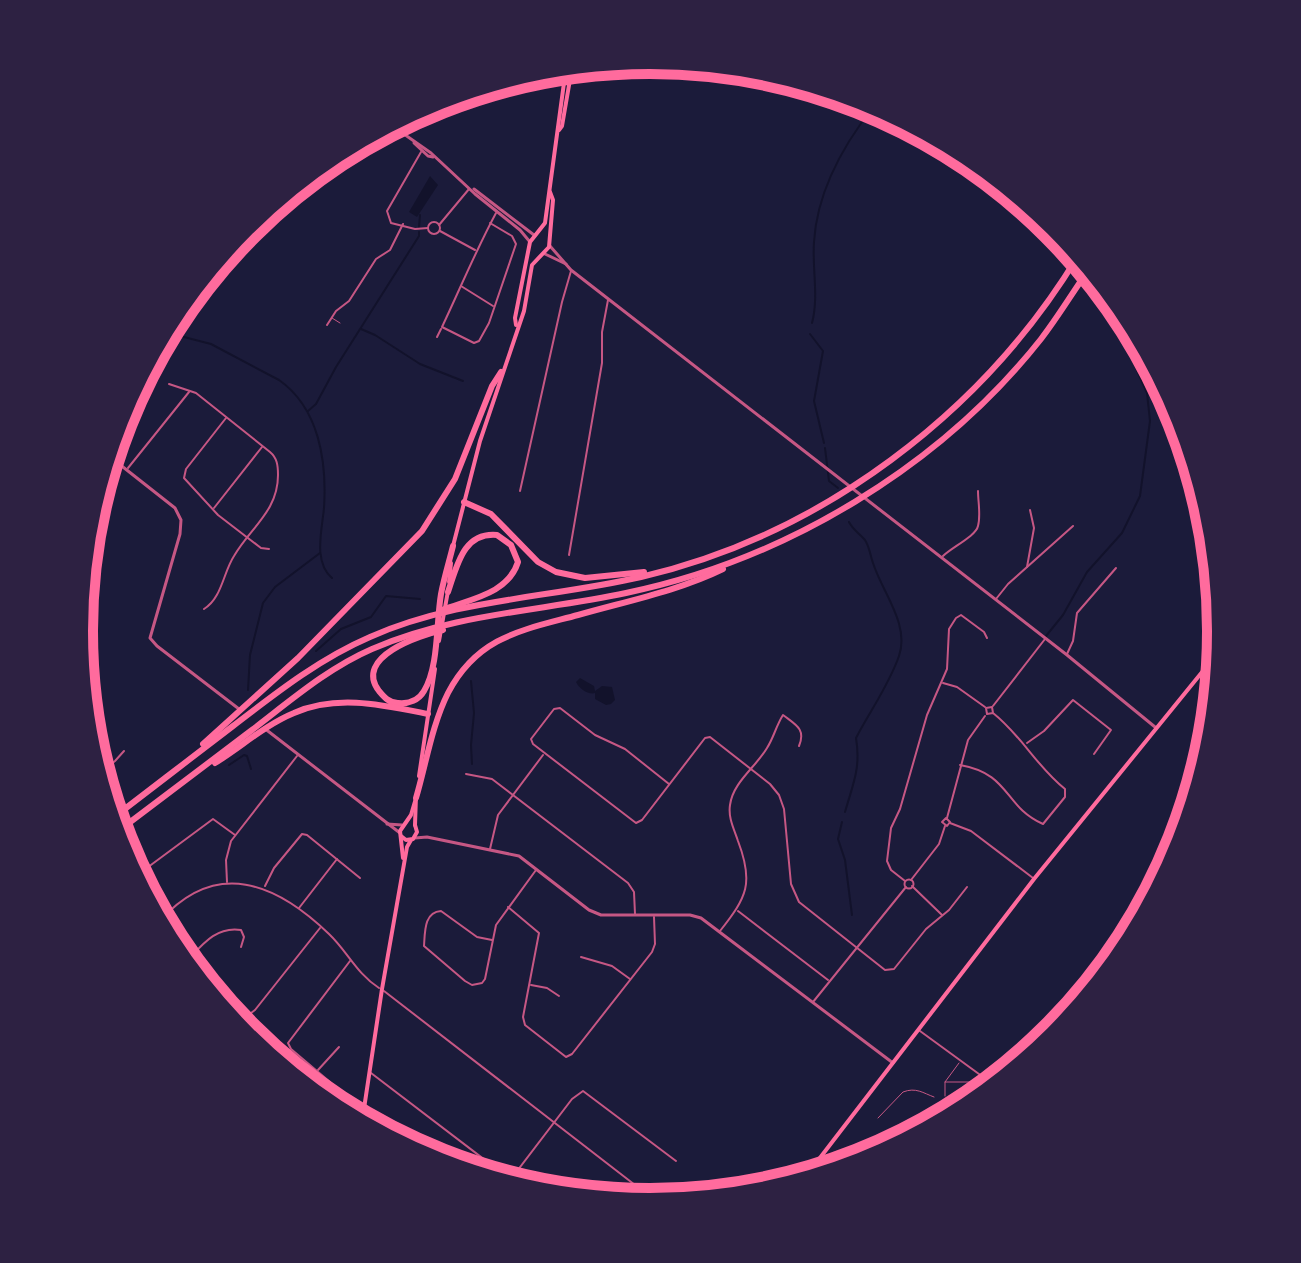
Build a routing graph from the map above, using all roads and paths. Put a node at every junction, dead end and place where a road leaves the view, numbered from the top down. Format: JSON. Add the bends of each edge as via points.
{"nodes":[{"id":1,"x":570,"y":80,"type":"edge"},
{"id":2,"x":564,"y":81,"type":"edge"},
{"id":3,"x":559,"y":130,"type":"junction"},
{"id":4,"x":401,"y":133,"type":"edge"},
{"id":5,"x":414,"y":142,"type":"junction"},
{"id":6,"x":422,"y":151,"type":"junction"},
{"id":7,"x":433,"y":157,"type":"junction"},
{"id":8,"x":470,"y":188,"type":"junction"},
{"id":9,"x":550,"y":192,"type":"junction"},
{"id":10,"x":497,"y":211,"type":"junction"},
{"id":11,"x":490,"y":223,"type":"junction"},
{"id":12,"x":403,"y":224,"type":"junction"},
{"id":13,"x":439,"y":225,"type":"junction"},
{"id":14,"x":428,"y":228,"type":"junction"},
{"id":15,"x":440,"y":231,"type":"junction"},
{"id":16,"x":534,"y":235,"type":"junction"},
{"id":17,"x":530,"y":244,"type":"junction"},
{"id":18,"x":549,"y":244,"type":"junction"},
{"id":19,"x":476,"y":251,"type":"junction"},
{"id":20,"x":544,"y":254,"type":"junction"},
{"id":21,"x":566,"y":264,"type":"junction"},
{"id":22,"x":1071,"y":266,"type":"edge"},
{"id":23,"x":571,"y":270,"type":"junction"},
{"id":24,"x":1082,"y":279,"type":"edge"},
{"id":25,"x":460,"y":285,"type":"junction"},
{"id":26,"x":608,"y":298,"type":"junction"},
{"id":27,"x":494,"y":307,"type":"junction"},
{"id":28,"x":332,"y":318,"type":"junction"},
{"id":29,"x":340,"y":323,"type":"dead end"},
{"id":30,"x":327,"y":325,"type":"dead end"},
{"id":31,"x":442,"y":327,"type":"junction"},
{"id":32,"x":516,"y":327,"type":"junction"},
{"id":33,"x":437,"y":337,"type":"dead end"},
{"id":34,"x":501,"y":372,"type":"junction"},
{"id":35,"x":169,"y":384,"type":"dead end"},
{"id":36,"x":190,"y":391,"type":"junction"},
{"id":37,"x":227,"y":417,"type":"junction"},
{"id":38,"x":263,"y":446,"type":"junction"},
{"id":39,"x":119,"y":464,"type":"edge"},
{"id":40,"x":127,"y":470,"type":"junction"},
{"id":41,"x":520,"y":491,"type":"dead end"},
{"id":42,"x":978,"y":491,"type":"dead end"},
{"id":43,"x":464,"y":502,"type":"junction"},
{"id":44,"x":213,"y":509,"type":"junction"},
{"id":45,"x":1030,"y":510,"type":"dead end"},
{"id":46,"x":1073,"y":526,"type":"dead end"},
{"id":47,"x":248,"y":538,"type":"junction"},
{"id":48,"x":743,"y":543,"type":"junction"},
{"id":49,"x":453,"y":546,"type":"joint"},
{"id":50,"x":269,"y":549,"type":"dead end"},
{"id":51,"x":756,"y":553,"type":"junction"},
{"id":52,"x":569,"y":555,"type":"dead end"},
{"id":53,"x":941,"y":558,"type":"junction"},
{"id":54,"x":1027,"y":568,"type":"junction"},
{"id":55,"x":1116,"y":568,"type":"dead end"},
{"id":56,"x":444,"y":594,"type":"junction"},
{"id":57,"x":995,"y":600,"type":"junction"},
{"id":58,"x":204,"y":609,"type":"dead end"},
{"id":59,"x":535,"y":610,"type":"junction"},
{"id":60,"x":416,"y":619,"type":"junction"},
{"id":61,"x":987,"y":638,"type":"dead end"},
{"id":62,"x":1045,"y":639,"type":"junction"},
{"id":63,"x":437,"y":643,"type":"junction"},
{"id":64,"x":1067,"y":655,"type":"junction"},
{"id":65,"x":1207,"y":665,"type":"edge"},
{"id":66,"x":942,"y":682,"type":"junction"},
{"id":67,"x":992,"y":707,"type":"junction"},
{"id":68,"x":986,"y":708,"type":"junction"},
{"id":69,"x":993,"y":713,"type":"junction"},
{"id":70,"x":428,"y":714,"type":"junction"},
{"id":71,"x":987,"y":714,"type":"junction"},
{"id":72,"x":1155,"y":727,"type":"junction"},
{"id":73,"x":1025,"y":744,"type":"junction"},
{"id":74,"x":799,"y":746,"type":"dead end"},
{"id":75,"x":124,"y":751,"type":"dead end"},
{"id":76,"x":544,"y":753,"type":"junction"},
{"id":77,"x":1094,"y":754,"type":"dead end"},
{"id":78,"x":298,"y":755,"type":"junction"},
{"id":79,"x":110,"y":765,"type":"edge"},
{"id":80,"x":960,"y":765,"type":"junction"},
{"id":81,"x":752,"y":768,"type":"junction"},
{"id":82,"x":466,"y":774,"type":"dead end"},
{"id":83,"x":167,"y":776,"type":"junction"},
{"id":84,"x":182,"y":784,"type":"junction"},
{"id":85,"x":669,"y":784,"type":"junction"},
{"id":86,"x":512,"y":795,"type":"junction"},
{"id":87,"x":416,"y":798,"type":"junction"},
{"id":88,"x":123,"y":810,"type":"edge"},
{"id":89,"x":947,"y":818,"type":"junction"},
{"id":90,"x":950,"y":823,"type":"junction"},
{"id":91,"x":128,"y":824,"type":"edge"},
{"id":92,"x":387,"y":824,"type":"junction"},
{"id":93,"x":403,"y":824,"type":"junction"},
{"id":94,"x":945,"y":826,"type":"junction"},
{"id":95,"x":416,"y":827,"type":"junction"},
{"id":96,"x":235,"y":835,"type":"junction"},
{"id":97,"x":401,"y":835,"type":"junction"},
{"id":98,"x":427,"y":837,"type":"junction"},
{"id":99,"x":412,"y":839,"type":"junction"},
{"id":100,"x":490,"y":850,"type":"junction"},
{"id":101,"x":338,"y":858,"type":"junction"},
{"id":102,"x":404,"y":863,"type":"junction"},
{"id":103,"x":146,"y":869,"type":"edge"},
{"id":104,"x":537,"y":870,"type":"junction"},
{"id":105,"x":360,"y":878,"type":"dead end"},
{"id":106,"x":1034,"y":879,"type":"junction"},
{"id":107,"x":911,"y":880,"type":"junction"},
{"id":108,"x":905,"y":881,"type":"junction"},
{"id":109,"x":227,"y":882,"type":"junction"},
{"id":110,"x":912,"y":886,"type":"junction"},
{"id":111,"x":906,"y":887,"type":"junction"},
{"id":112,"x":967,"y":887,"type":"dead end"},
{"id":113,"x":265,"y":888,"type":"junction"},
{"id":114,"x":508,"y":907,"type":"junction"},
{"id":115,"x":298,"y":909,"type":"junction"},
{"id":116,"x":737,"y":911,"type":"junction"},
{"id":117,"x":170,"y":913,"type":"edge"},
{"id":118,"x":943,"y":915,"type":"junction"},
{"id":119,"x":635,"y":916,"type":"junction"},
{"id":120,"x":654,"y":916,"type":"junction"},
{"id":121,"x":321,"y":927,"type":"junction"},
{"id":122,"x":720,"y":932,"type":"junction"},
{"id":123,"x":492,"y":940,"type":"junction"},
{"id":124,"x":241,"y":947,"type":"dead end"},
{"id":125,"x":856,"y":947,"type":"junction"},
{"id":126,"x":195,"y":952,"type":"edge"},
{"id":127,"x":581,"y":957,"type":"dead end"},
{"id":128,"x":350,"y":961,"type":"junction"},
{"id":129,"x":630,"y":979,"type":"junction"},
{"id":130,"x":829,"y":981,"type":"junction"},
{"id":131,"x":529,"y":984,"type":"junction"},
{"id":132,"x":382,"y":989,"type":"junction"},
{"id":133,"x":559,"y":996,"type":"dead end"},
{"id":134,"x":813,"y":1003,"type":"junction"},
{"id":135,"x":246,"y":1015,"type":"edge"},
{"id":136,"x":919,"y":1031,"type":"junction"},
{"id":137,"x":339,"y":1047,"type":"dead end"},
{"id":138,"x":961,"y":1060,"type":"junction"},
{"id":139,"x":893,"y":1063,"type":"junction"},
{"id":140,"x":318,"y":1070,"type":"junction"},
{"id":141,"x":370,"y":1072,"type":"junction"},
{"id":142,"x":985,"y":1078,"type":"edge"},
{"id":143,"x":945,"y":1082,"type":"junction"},
{"id":144,"x":973,"y":1086,"type":"edge"},
{"id":145,"x":333,"y":1089,"type":"edge"},
{"id":146,"x":945,"y":1096,"type":"dead end"},
{"id":147,"x":934,"y":1097,"type":"dead end"},
{"id":148,"x":364,"y":1109,"type":"edge"},
{"id":149,"x":878,"y":1118,"type":"dead end"},
{"id":150,"x":554,"y":1122,"type":"junction"},
{"id":151,"x":676,"y":1161,"type":"dead end"},
{"id":152,"x":816,"y":1163,"type":"edge"},
{"id":153,"x":488,"y":1164,"type":"edge"},
{"id":154,"x":516,"y":1172,"type":"edge"},
{"id":155,"x":640,"y":1189,"type":"edge"}],
"edges":[{"from":1,"to":3,"type":"main road"},
{"from":2,"to":3,"type":"main road"},
{"from":3,"to":9,"type":"main road"},
{"from":4,"to":5,"type":"street"},
{"from":5,"to":6,"type":"street"},
{"from":5,"to":7,"type":"street"},
{"from":6,"to":7,"type":"street"},
{"from":6,"to":12,"type":"street","via":[[387,208],[389,222]]},
{"from":7,"to":8,"type":"street"},
{"from":8,"to":10,"type":"street"},
{"from":8,"to":13,"type":"street"},
{"from":8,"to":16,"type":"street"},
{"from":9,"to":16,"type":"main road","via":[[544,225]]},
{"from":9,"to":18,"type":"main road"},
{"from":10,"to":11,"type":"street"},
{"from":10,"to":17,"type":"street"},
{"from":11,"to":19,"type":"street"},
{"from":11,"to":27,"type":"street","via":[[516,241]]},
{"from":12,"to":14,"type":"street"},
{"from":12,"to":28,"type":"street","via":[[390,250],[376,259]]},
{"from":13,"to":14,"type":"street","via":[[433,222]]},
{"from":13,"to":15,"type":"street"},
{"from":14,"to":15,"type":"street","via":[[433,234]]},
{"from":15,"to":19,"type":"street"},
{"from":16,"to":17,"type":"main road"},
{"from":16,"to":18,"type":"main road","via":[[544,235]]},
{"from":17,"to":20,"type":"main road","via":[[535,254]]},
{"from":17,"to":32,"type":"main road"},
{"from":18,"to":20,"type":"main road"},
{"from":18,"to":21,"type":"street"},
{"from":19,"to":25,"type":"street"},
{"from":20,"to":21,"type":"street"},
{"from":20,"to":32,"type":"main road","via":[[532,265]]},
{"from":21,"to":23,"type":"street"},
{"from":22,"to":48,"type":"highway","via":[[1038,316],[944,419],[839,495]]},
{"from":23,"to":26,"type":"street"},
{"from":23,"to":41,"type":"street"},
{"from":24,"to":51,"type":"highway","via":[[1040,340],[951,431],[849,506]]},
{"from":25,"to":27,"type":"street"},
{"from":25,"to":31,"type":"street"},
{"from":26,"to":52,"type":"street"},
{"from":26,"to":53,"type":"street"},
{"from":27,"to":31,"type":"street","via":[[478,343]]},
{"from":28,"to":29,"type":"lane"},
{"from":28,"to":30,"type":"street"},
{"from":31,"to":33,"type":"street"},
{"from":32,"to":34,"type":"main road"},
{"from":34,"to":43,"type":"main road"},
{"from":34,"to":83,"type":"highway","via":[[455,479],[422,531],[298,658]]},
{"from":35,"to":36,"type":"street"},
{"from":36,"to":37,"type":"street"},
{"from":36,"to":40,"type":"street"},
{"from":37,"to":38,"type":"street"},
{"from":37,"to":44,"type":"street","via":[[184,474]]},
{"from":38,"to":44,"type":"street"},
{"from":38,"to":47,"type":"street","via":[[275,457],[278,478],[271,508]]},
{"from":39,"to":40,"type":"street"},
{"from":40,"to":78,"type":"street","via":[[173,506],[181,523],[150,638]]},
{"from":42,"to":53,"type":"street","via":[[978,529]]},
{"from":43,"to":48,"type":"highway","via":[[491,514],[538,562],[570,577],[639,573]]},
{"from":43,"to":49,"type":"main road"},
{"from":44,"to":47,"type":"street"},
{"from":45,"to":54,"type":"street","via":[[1034,528]]},
{"from":46,"to":54,"type":"street"},
{"from":47,"to":50,"type":"street"},
{"from":47,"to":58,"type":"street","via":[[213,603]]},
{"from":48,"to":60,"type":"highway","via":[[644,576]]},
{"from":49,"to":56,"type":"highway"},
{"from":51,"to":59,"type":"highway","via":[[664,584]]},
{"from":51,"to":87,"type":"highway","via":[[660,592],[515,632],[481,652],[448,695]]},
{"from":53,"to":57,"type":"street"},
{"from":54,"to":57,"type":"street"},
{"from":55,"to":64,"type":"street","via":[[1077,613]]},
{"from":56,"to":60,"type":"highway","via":[[465,548],[476,537],[497,535],[511,545],[518,562],[510,580]]},
{"from":56,"to":63,"type":"highway"},
{"from":57,"to":62,"type":"street"},
{"from":59,"to":63,"type":"highway","via":[[424,634],[375,665],[374,685],[391,702],[407,703],[423,694]]},
{"from":59,"to":84,"type":"highway","via":[[421,630],[370,650],[291,700]]},
{"from":60,"to":83,"type":"highway","via":[[320,663]]},
{"from":61,"to":66,"type":"street","via":[[966,617],[956,618],[949,629]]},
{"from":62,"to":64,"type":"street"},
{"from":62,"to":67,"type":"street"},
{"from":63,"to":70,"type":"main road"},
{"from":64,"to":72,"type":"street"},
{"from":65,"to":72,"type":"main road"},
{"from":66,"to":68,"type":"street"},
{"from":66,"to":108,"type":"street","via":[[891,828],[887,861]]},
{"from":67,"to":68,"type":"street"},
{"from":67,"to":69,"type":"street"},
{"from":68,"to":71,"type":"street"},
{"from":69,"to":71,"type":"street"},
{"from":69,"to":73,"type":"street"},
{"from":70,"to":84,"type":"highway","via":[[358,702],[310,707]]},
{"from":70,"to":87,"type":"main road"},
{"from":71,"to":80,"type":"street","via":[[968,740]]},
{"from":72,"to":106,"type":"main road"},
{"from":73,"to":77,"type":"street","via":[[1073,700],[1111,730]]},
{"from":73,"to":80,"type":"street","via":[[1065,789],[1065,797],[1043,824],[1019,808],[993,776]]},
{"from":74,"to":81,"type":"street","via":[[803,732],[783,715]]},
{"from":75,"to":79,"type":"street"},
{"from":76,"to":85,"type":"street","via":[[636,823]]},
{"from":76,"to":85,"type":"street","via":[[531,739],[558,708],[625,749]]},
{"from":76,"to":86,"type":"street"},
{"from":78,"to":92,"type":"street"},
{"from":78,"to":96,"type":"street"},
{"from":80,"to":89,"type":"street"},
{"from":81,"to":85,"type":"street","via":[[708,737]]},
{"from":81,"to":116,"type":"street","via":[[730,803],[746,882]]},
{"from":81,"to":125,"type":"street","via":[[782,800],[796,897]]},
{"from":82,"to":86,"type":"street","via":[[492,779]]},
{"from":83,"to":88,"type":"highway"},
{"from":84,"to":91,"type":"highway"},
{"from":86,"to":100,"type":"street","via":[[497,817]]},
{"from":86,"to":119,"type":"street","via":[[631,886]]},
{"from":87,"to":93,"type":"main road"},
{"from":87,"to":95,"type":"main road"},
{"from":89,"to":90,"type":"street"},
{"from":89,"to":94,"type":"street"},
{"from":90,"to":94,"type":"street"},
{"from":90,"to":106,"type":"street","via":[[971,831]]},
{"from":92,"to":93,"type":"street"},
{"from":92,"to":97,"type":"street"},
{"from":93,"to":95,"type":"main road"},
{"from":93,"to":97,"type":"main road"},
{"from":94,"to":107,"type":"street","via":[[939,844]]},
{"from":95,"to":98,"type":"street"},
{"from":95,"to":99,"type":"main road"},
{"from":96,"to":103,"type":"street","via":[[213,819]]},
{"from":96,"to":109,"type":"street","via":[[227,851]]},
{"from":97,"to":99,"type":"main road"},
{"from":97,"to":102,"type":"main road"},
{"from":98,"to":99,"type":"street"},
{"from":98,"to":100,"type":"street"},
{"from":99,"to":102,"type":"main road"},
{"from":100,"to":104,"type":"street","via":[[519,856]]},
{"from":101,"to":105,"type":"street"},
{"from":101,"to":113,"type":"street","via":[[302,834]]},
{"from":101,"to":115,"type":"street"},
{"from":102,"to":132,"type":"main road"},
{"from":104,"to":114,"type":"street"},
{"from":104,"to":119,"type":"street","via":[[593,912]]},
{"from":106,"to":136,"type":"main road"},
{"from":107,"to":108,"type":"street"},
{"from":107,"to":110,"type":"street"},
{"from":108,"to":111,"type":"street"},
{"from":109,"to":113,"type":"street"},
{"from":109,"to":117,"type":"street","via":[[194,892]]},
{"from":110,"to":111,"type":"street"},
{"from":110,"to":118,"type":"street"},
{"from":111,"to":125,"type":"street"},
{"from":112,"to":118,"type":"street"},
{"from":113,"to":115,"type":"street"},
{"from":114,"to":123,"type":"street"},
{"from":114,"to":131,"type":"street","via":[[539,933]]},
{"from":115,"to":121,"type":"street"},
{"from":116,"to":122,"type":"street"},
{"from":116,"to":130,"type":"street"},
{"from":118,"to":125,"type":"street","via":[[894,969],[885,970]]},
{"from":119,"to":120,"type":"street"},
{"from":120,"to":122,"type":"street","via":[[696,916]]},
{"from":120,"to":129,"type":"street","via":[[654,948]]},
{"from":121,"to":128,"type":"street"},
{"from":121,"to":135,"type":"street"},
{"from":122,"to":134,"type":"street"},
{"from":123,"to":123,"type":"street","via":[[485,979],[477,985],[424,946],[435,911],[477,937]]},
{"from":124,"to":126,"type":"street","via":[[241,930],[221,931]]},
{"from":125,"to":130,"type":"street"},
{"from":127,"to":129,"type":"street","via":[[612,966]]},
{"from":128,"to":132,"type":"street"},
{"from":128,"to":140,"type":"street","via":[[288,1040],[291,1049]]},
{"from":129,"to":131,"type":"street","via":[[568,1057],[525,1025]]},
{"from":130,"to":134,"type":"street"},
{"from":131,"to":133,"type":"street"},
{"from":132,"to":141,"type":"main road"},
{"from":132,"to":150,"type":"street"},
{"from":134,"to":139,"type":"street"},
{"from":136,"to":138,"type":"street"},
{"from":136,"to":139,"type":"main road"},
{"from":137,"to":140,"type":"street"},
{"from":138,"to":142,"type":"street"},
{"from":138,"to":143,"type":"lane"},
{"from":139,"to":152,"type":"main road"},
{"from":140,"to":145,"type":"street"},
{"from":141,"to":148,"type":"main road"},
{"from":141,"to":153,"type":"street"},
{"from":143,"to":144,"type":"lane","via":[[966,1081]]},
{"from":143,"to":146,"type":"lane"},
{"from":147,"to":149,"type":"lane","via":[[908,1090]]},
{"from":150,"to":151,"type":"street","via":[[579,1092],[588,1093]]},
{"from":150,"to":154,"type":"street"},
{"from":150,"to":155,"type":"street"}]}
